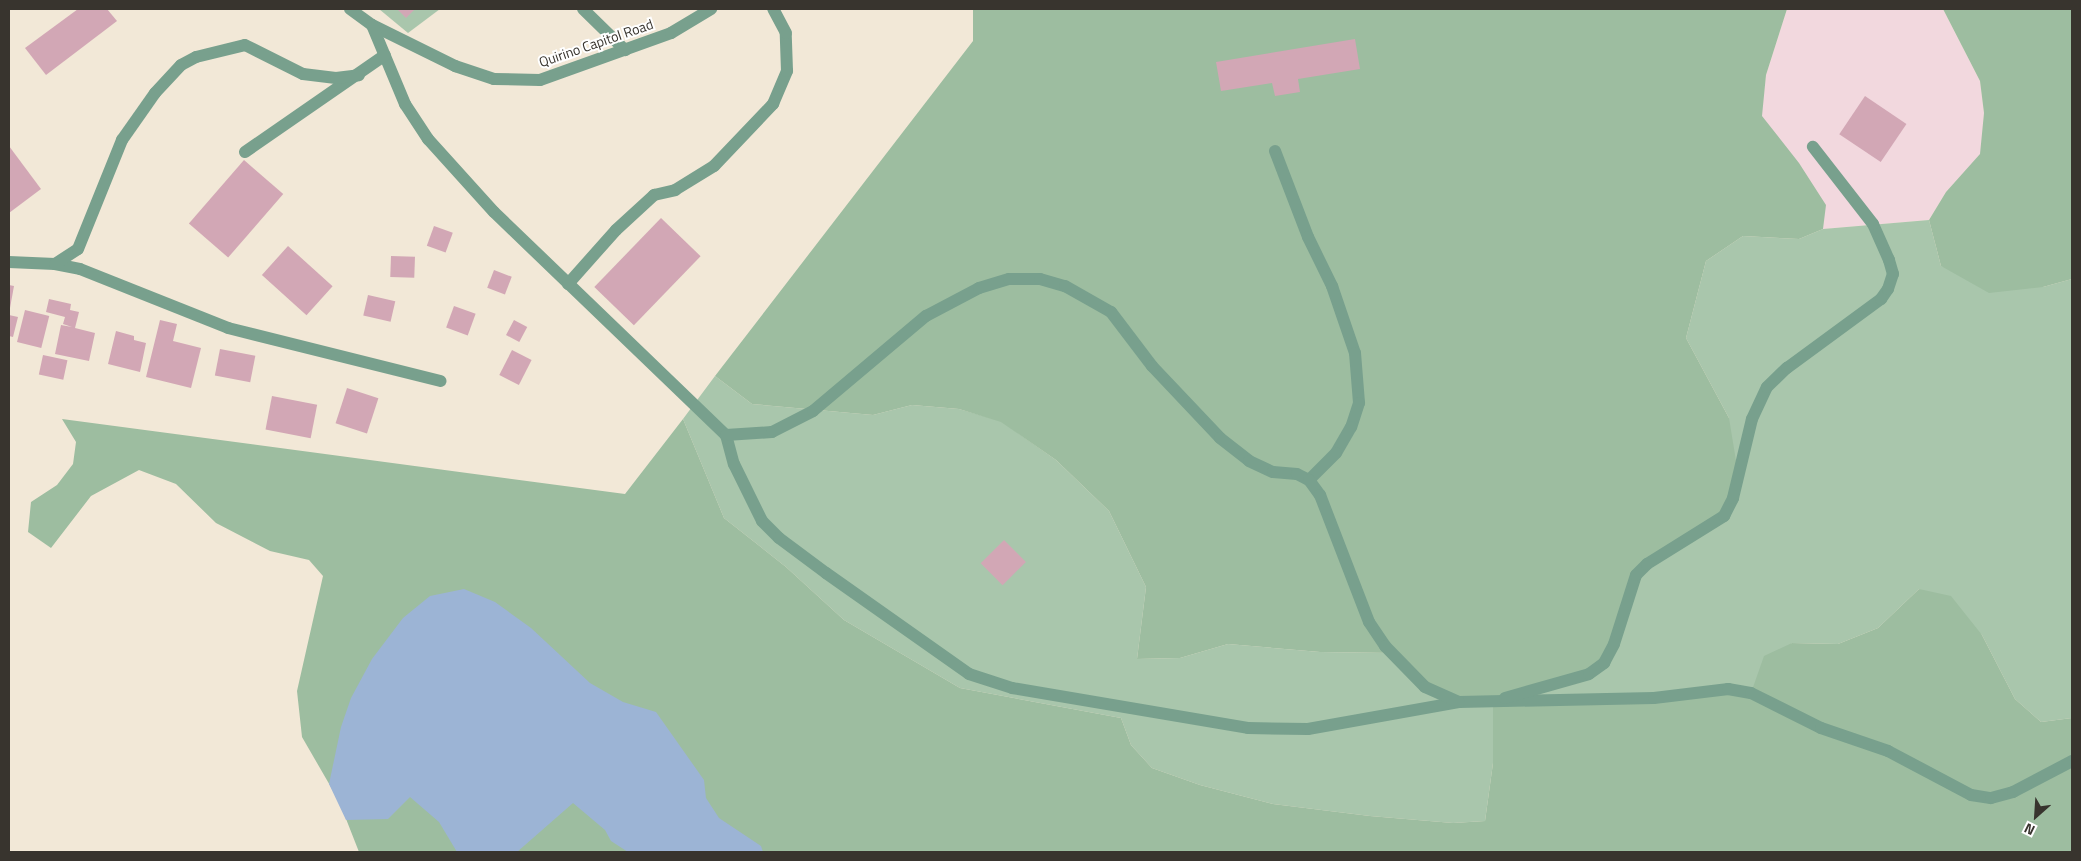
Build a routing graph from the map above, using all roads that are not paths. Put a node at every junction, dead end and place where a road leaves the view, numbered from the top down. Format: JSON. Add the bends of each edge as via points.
{"nodes":[{"id":1,"x":350,"y":9,"type":"edge"},
{"id":2,"x":583,"y":9,"type":"edge"},
{"id":3,"x":711,"y":9,"type":"edge"},
{"id":4,"x":773,"y":9,"type":"edge"},
{"id":5,"x":372,"y":25,"type":"junction"},
{"id":6,"x":625,"y":50,"type":"junction"},
{"id":7,"x":385,"y":55,"type":"junction"},
{"id":8,"x":359,"y":75,"type":"junction"},
{"id":9,"x":1814,"y":146,"type":"dead end"},
{"id":10,"x":1275,"y":151,"type":"dead end"},
{"id":11,"x":246,"y":152,"type":"dead end"},
{"id":12,"x":9,"y":262,"type":"edge"},
{"id":13,"x":55,"y":264,"type":"junction"},
{"id":14,"x":568,"y":284,"type":"junction"},
{"id":15,"x":440,"y":380,"type":"dead end"},
{"id":16,"x":726,"y":435,"type":"junction"},
{"id":17,"x":1309,"y":480,"type":"junction"},
{"id":18,"x":1459,"y":702,"type":"junction"},
{"id":19,"x":1493,"y":702,"type":"junction"},
{"id":20,"x":2072,"y":761,"type":"edge"}],
"edges":[{"from":1,"to":5,"type":"street","name":"Quirino Capitol Road"},
{"from":2,"to":6,"type":"street"},
{"from":3,"to":6,"type":"street","name":"Quirino Capitol Road","via":[[671,32]]},
{"from":4,"to":14,"type":"street","via":[[786,33],[787,71],[773,104],[714,166],[675,190],[654,195],[616,230]]},
{"from":5,"to":6,"type":"street","name":"Quirino Capitol Road","via":[[454,66],[494,79],[540,80]]},
{"from":5,"to":7,"type":"street"},
{"from":7,"to":8,"type":"street"},
{"from":7,"to":14,"type":"street","via":[[405,104],[428,139],[494,212]]},
{"from":8,"to":11,"type":"street"},
{"from":8,"to":13,"type":"street","via":[[336,78],[304,74],[245,46],[196,57],[181,65],[155,93],[122,140],[78,249]]},
{"from":9,"to":19,"type":"street","via":[[1873,224],[1893,274],[1888,289],[1881,299],[1787,368],[1767,387],[1752,419],[1733,498],[1724,516],[1636,574],[1614,644],[1604,663],[1589,674]]},
{"from":10,"to":17,"type":"street","via":[[1308,237],[1332,286],[1355,353],[1359,403],[1351,427],[1336,454]]},
{"from":12,"to":13,"type":"street"},
{"from":13,"to":15,"type":"street","via":[[80,269],[228,328]]},
{"from":14,"to":16,"type":"street"},
{"from":16,"to":17,"type":"street","via":[[772,432],[813,411],[926,316],[979,288],[1009,279],[1040,279],[1065,286],[1111,312],[1152,366],[1220,438],[1249,461],[1274,472],[1297,474]]},
{"from":16,"to":18,"type":"street","via":[[751,502],[762,521],[779,538],[924,645],[969,674],[1012,688],[1248,728],[1308,729]]},
{"from":17,"to":18,"type":"street","via":[[1320,495],[1368,622],[1385,646],[1425,687]]},
{"from":18,"to":19,"type":"street"},
{"from":19,"to":20,"type":"street","via":[[1654,698],[1728,689],[1751,694],[1821,728],[1888,751],[1971,795],[1991,798],[2013,792]]}]}
